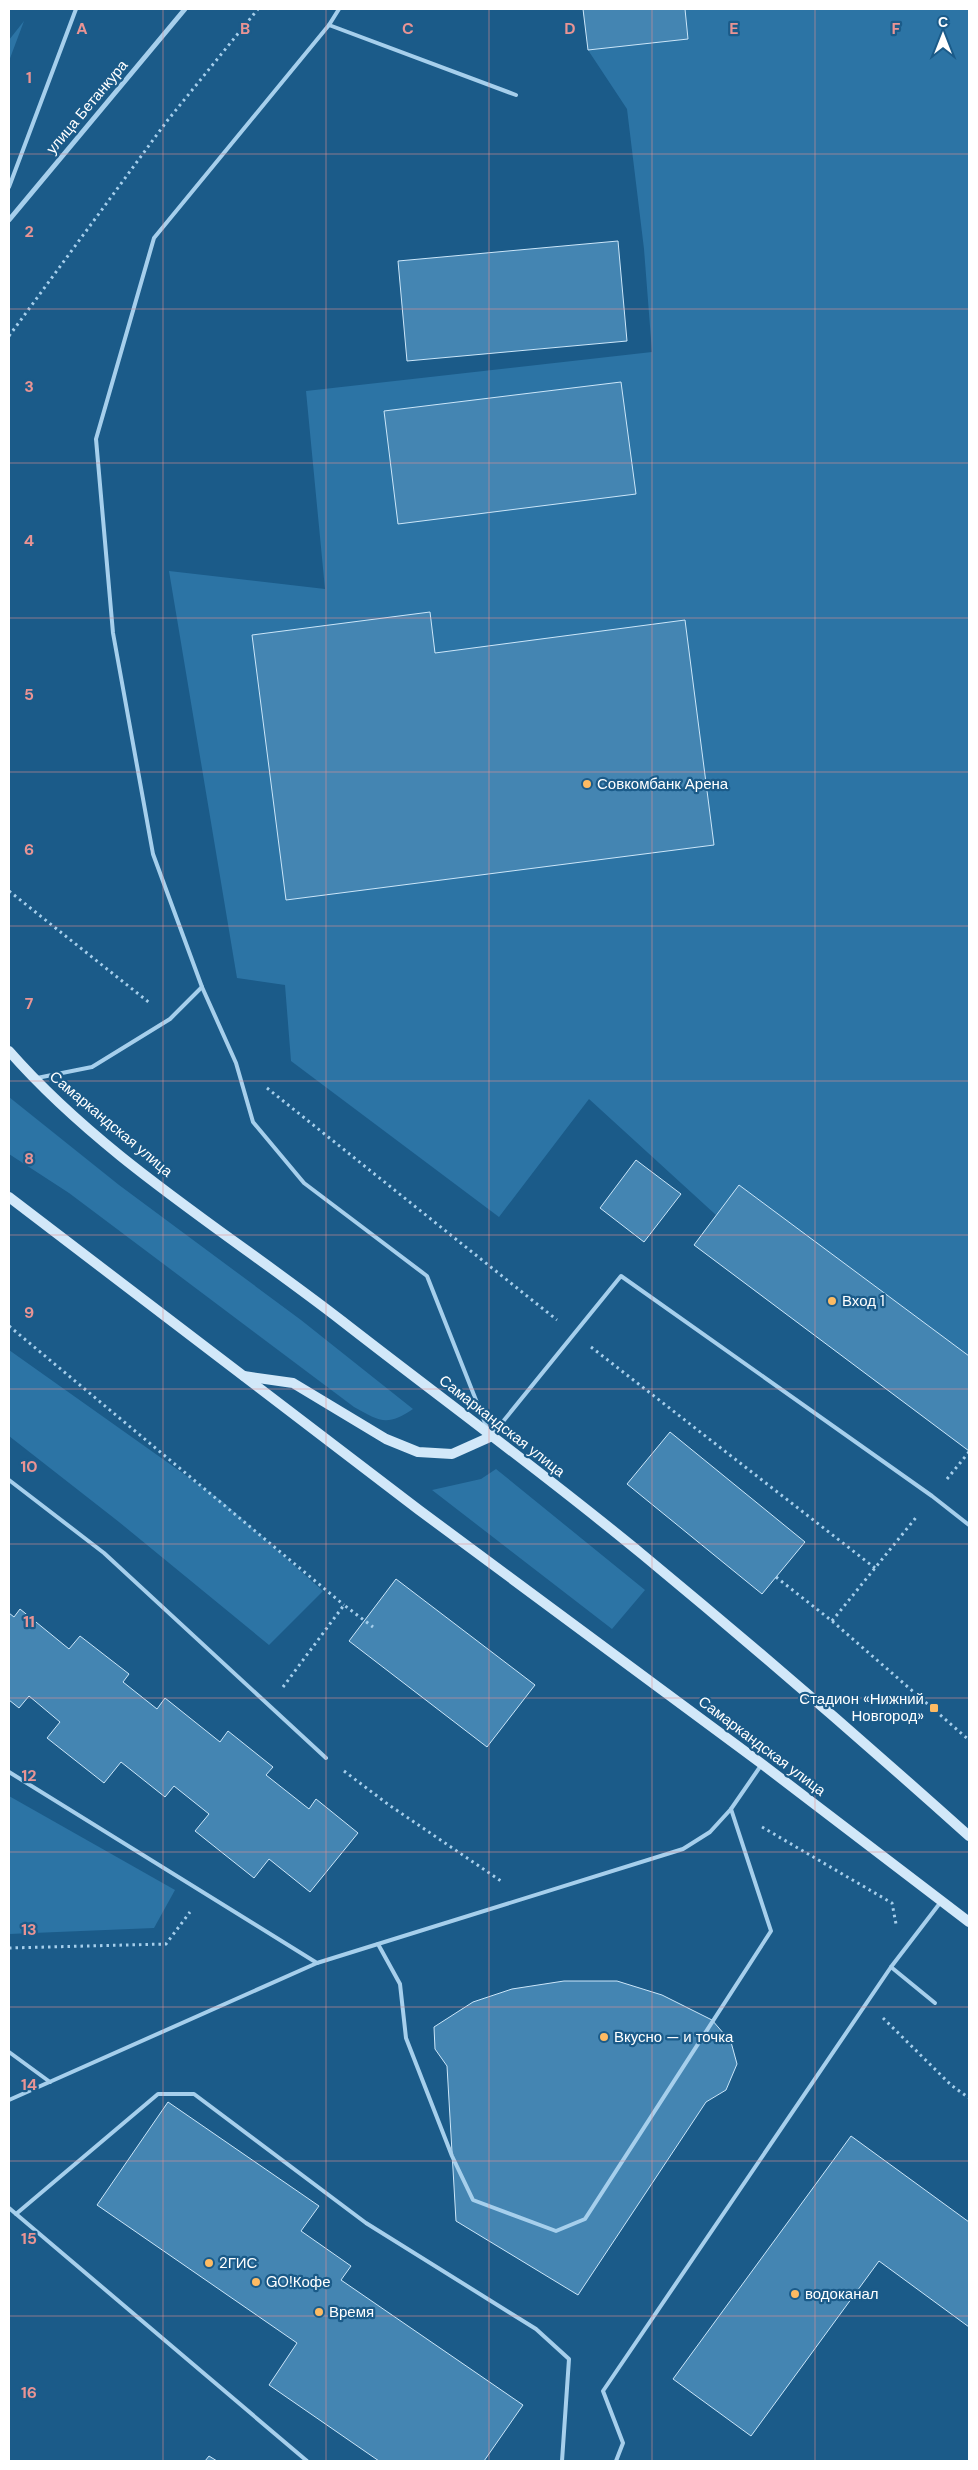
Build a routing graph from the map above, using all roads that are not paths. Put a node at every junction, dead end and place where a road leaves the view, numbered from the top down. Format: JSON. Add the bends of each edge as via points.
{"nodes":[{"id":1,"x":76,"y":9,"type":"edge"},
{"id":2,"x":185,"y":9,"type":"edge"},
{"id":3,"x":339,"y":9,"type":"edge"},
{"id":4,"x":329,"y":25,"type":"junction"},
{"id":5,"x":516,"y":95,"type":"dead end"},
{"id":6,"x":9,"y":187,"type":"edge"},
{"id":7,"x":9,"y":220,"type":"edge"},
{"id":8,"x":202,"y":988,"type":"junction"},
{"id":9,"x":9,"y":1051,"type":"edge"},
{"id":10,"x":33,"y":1078,"type":"junction"},
{"id":11,"x":9,"y":1197,"type":"edge"},
{"id":12,"x":243,"y":1376,"type":"junction"},
{"id":13,"x":490,"y":1437,"type":"junction"},
{"id":14,"x":9,"y":1480,"type":"edge"},
{"id":15,"x":969,"y":1525,"type":"edge"},
{"id":16,"x":326,"y":1758,"type":"road end"},
{"id":17,"x":762,"y":1764,"type":"junction"},
{"id":18,"x":9,"y":1772,"type":"edge"},
{"id":19,"x":732,"y":1809,"type":"junction"},
{"id":20,"x":969,"y":1836,"type":"edge"},
{"id":21,"x":942,"y":1901,"type":"junction"},
{"id":22,"x":969,"y":1922,"type":"edge"},
{"id":23,"x":378,"y":1944,"type":"junction"},
{"id":24,"x":317,"y":1964,"type":"junction"},
{"id":25,"x":891,"y":1967,"type":"junction"},
{"id":26,"x":935,"y":2003,"type":"dead end"},
{"id":27,"x":9,"y":2052,"type":"edge"},
{"id":28,"x":50,"y":2082,"type":"junction"},
{"id":29,"x":9,"y":2100,"type":"edge"},
{"id":30,"x":9,"y":2208,"type":"edge"},
{"id":31,"x":16,"y":2214,"type":"junction"},
{"id":32,"x":307,"y":2461,"type":"edge"},
{"id":33,"x":562,"y":2461,"type":"edge"},
{"id":34,"x":616,"y":2461,"type":"edge"}],
"edges":[{"from":1,"to":6,"type":"lane"},
{"from":2,"to":7,"type":"street","name":"улица Бетанкура"},
{"from":3,"to":4,"type":"lane"},
{"from":4,"to":5,"type":"lane"},
{"from":4,"to":8,"type":"lane","via":[[154,238],[96,439],[113,633],[153,854]]},
{"from":8,"to":10,"type":"lane","via":[[170,1019],[92,1067]]},
{"from":8,"to":13,"type":"lane","via":[[236,1062],[253,1122],[304,1184],[427,1276]]},
{"from":9,"to":10,"type":"main road","name":"Самаркандская улица"},
{"from":10,"to":13,"type":"main road","name":"Самаркандская улица","via":[[139,1172],[279,1272]]},
{"from":11,"to":12,"type":"main road","name":"Самаркандская улица"},
{"from":12,"to":13,"type":"main road","via":[[293,1384],[386,1439],[418,1452],[452,1454]]},
{"from":12,"to":17,"type":"main road","name":"Самаркандская улица"},
{"from":13,"to":15,"type":"lane","via":[[621,1276]]},
{"from":13,"to":20,"type":"main road","name":"Самаркандская улица","via":[[641,1554]]},
{"from":14,"to":16,"type":"lane","via":[[104,1553]]},
{"from":17,"to":19,"type":"lane"},
{"from":17,"to":21,"type":"main road","name":"Самаркандская улица"},
{"from":18,"to":24,"type":"lane"},
{"from":19,"to":23,"type":"lane","via":[[710,1832],[683,1848]]},
{"from":19,"to":23,"type":"lane","via":[[771,1931],[585,2219],[556,2230],[473,2200],[452,2156],[406,2038],[400,1984]]},
{"from":21,"to":22,"type":"main road","name":"Самаркандская улица"},
{"from":21,"to":25,"type":"lane"},
{"from":23,"to":24,"type":"lane"},
{"from":24,"to":28,"type":"lane"},
{"from":25,"to":26,"type":"lane"},
{"from":25,"to":34,"type":"lane","via":[[603,2391],[623,2443]]},
{"from":27,"to":28,"type":"lane"},
{"from":28,"to":29,"type":"lane"},
{"from":30,"to":31,"type":"lane"},
{"from":31,"to":32,"type":"lane"},
{"from":31,"to":33,"type":"lane","via":[[158,2094],[194,2094],[366,2223],[536,2329],[570,2359]]}]}
